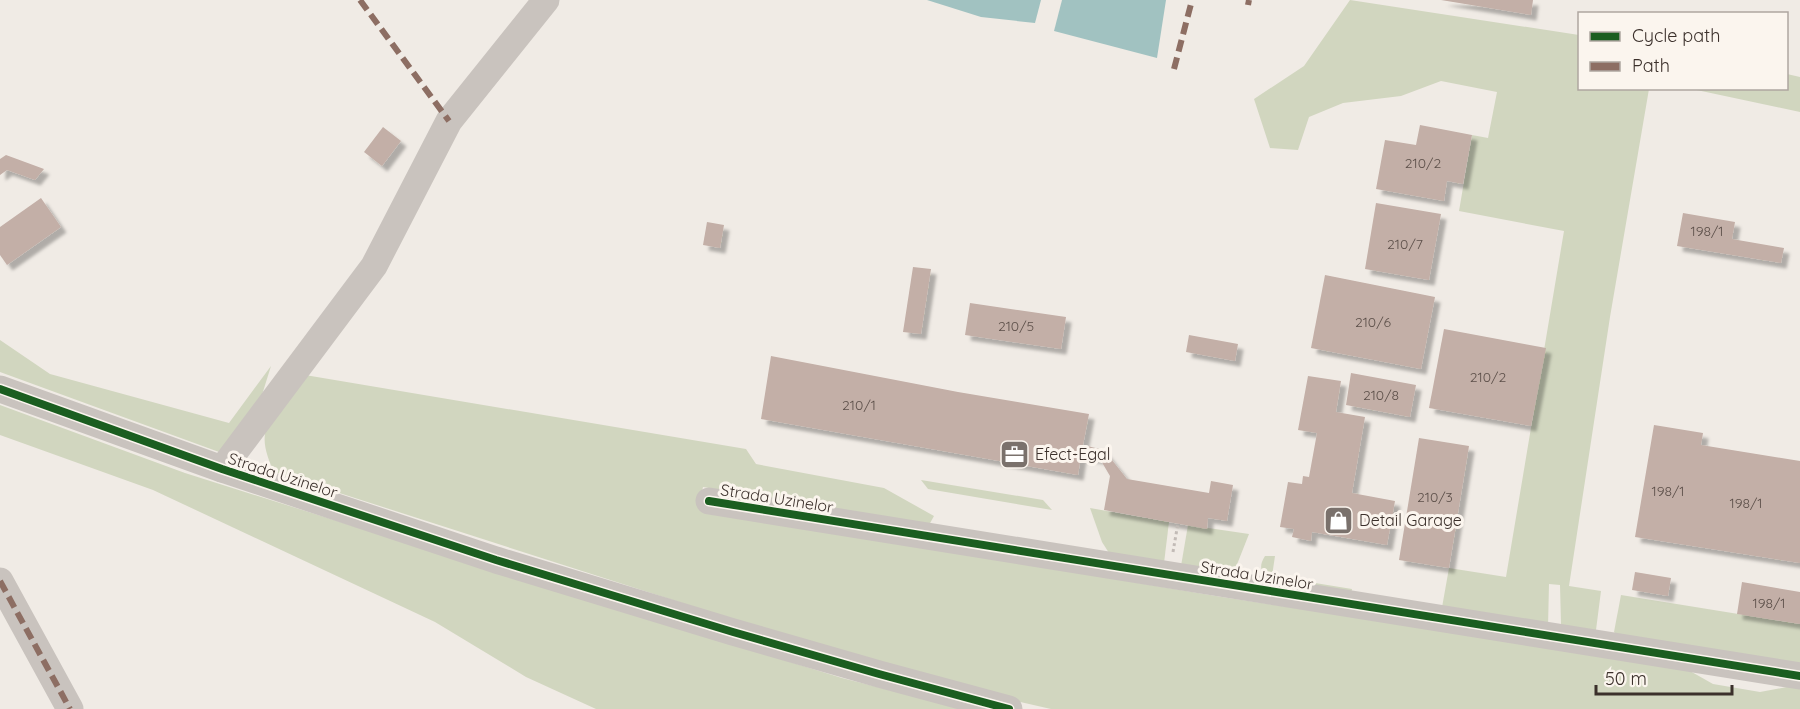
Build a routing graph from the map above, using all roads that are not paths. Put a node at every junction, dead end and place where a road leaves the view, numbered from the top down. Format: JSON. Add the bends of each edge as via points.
{"nodes":[{"id":1,"x":546,"y":0,"type":"edge"},
{"id":2,"x":0,"y":389,"type":"edge"},
{"id":3,"x":222,"y":469,"type":"junction"},
{"id":4,"x":709,"y":501,"type":"dead end"},
{"id":5,"x":0,"y":581,"type":"edge"},
{"id":6,"x":1800,"y":676,"type":"edge"},
{"id":7,"x":70,"y":709,"type":"edge"},
{"id":8,"x":1009,"y":709,"type":"edge"}],
"edges":[{"from":1,"to":3,"type":"street","name":"Strada Uzinelor","via":[[449,121],[374,266]]},
{"from":2,"to":3,"type":"street","name":"Strada Uzinelor"},
{"from":3,"to":8,"type":"street","name":"Strada Uzinelor","via":[[496,560],[733,632]]},
{"from":4,"to":6,"type":"street","name":"Strada Uzinelor"},
{"from":5,"to":7,"type":"street"}]}
